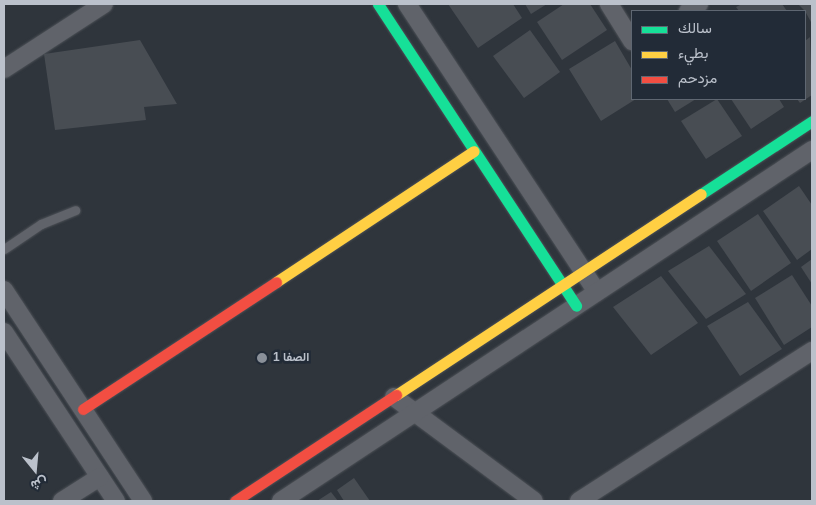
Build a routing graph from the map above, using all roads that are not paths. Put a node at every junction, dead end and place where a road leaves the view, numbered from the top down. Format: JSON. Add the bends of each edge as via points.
{"nodes":[{"id":1,"x":104,"y":4,"type":"edge"},
{"id":2,"x":407,"y":4,"type":"edge"},
{"id":3,"x":608,"y":4,"type":"edge"},
{"id":4,"x":384,"y":6,"type":"edge"},
{"id":5,"x":631,"y":40,"type":"edge"},
{"id":6,"x":4,"y":69,"type":"edge"},
{"id":7,"x":812,"y":121,"type":"edge"},
{"id":8,"x":812,"y":150,"type":"edge"},
{"id":9,"x":474,"y":151,"type":"junction"},
{"id":10,"x":75,"y":210,"type":"dead end"},
{"id":11,"x":4,"y":249,"type":"edge"},
{"id":12,"x":584,"y":271,"type":"junction"},
{"id":13,"x":562,"y":285,"type":"junction"},
{"id":14,"x":4,"y":290,"type":"edge"},
{"id":15,"x":597,"y":292,"type":"junction"},
{"id":16,"x":576,"y":306,"type":"junction"},
{"id":17,"x":4,"y":332,"type":"edge"},
{"id":18,"x":812,"y":351,"type":"edge"},
{"id":19,"x":394,"y":397,"type":"junction"},
{"id":20,"x":82,"y":409,"type":"junction"},
{"id":21,"x":415,"y":412,"type":"junction"},
{"id":22,"x":100,"y":477,"type":"junction"},
{"id":23,"x":62,"y":501,"type":"edge"},
{"id":24,"x":116,"y":501,"type":"edge"},
{"id":25,"x":143,"y":501,"type":"edge"},
{"id":26,"x":235,"y":501,"type":"edge"},
{"id":27,"x":281,"y":501,"type":"edge"},
{"id":28,"x":534,"y":501,"type":"edge"},
{"id":29,"x":579,"y":501,"type":"edge"}],
"edges":[{"from":1,"to":6,"type":"street"},
{"from":2,"to":12,"type":"street"},
{"from":3,"to":5,"type":"street"},
{"from":4,"to":9,"type":"street"},
{"from":7,"to":12,"type":"street"},
{"from":8,"to":15,"type":"street"},
{"from":9,"to":13,"type":"street"},
{"from":9,"to":20,"type":"street"},
{"from":10,"to":11,"type":"lane","via":[[41,224]]},
{"from":12,"to":13,"type":"street"},
{"from":12,"to":15,"type":"street"},
{"from":13,"to":16,"type":"street"},
{"from":13,"to":19,"type":"street"},
{"from":14,"to":20,"type":"street"},
{"from":15,"to":16,"type":"street"},
{"from":16,"to":21,"type":"street"},
{"from":17,"to":22,"type":"street"},
{"from":18,"to":29,"type":"street"},
{"from":19,"to":21,"type":"street"},
{"from":19,"to":26,"type":"street"},
{"from":20,"to":25,"type":"street"},
{"from":21,"to":27,"type":"street"},
{"from":21,"to":28,"type":"street"},
{"from":22,"to":23,"type":"street"},
{"from":22,"to":24,"type":"street"}]}
